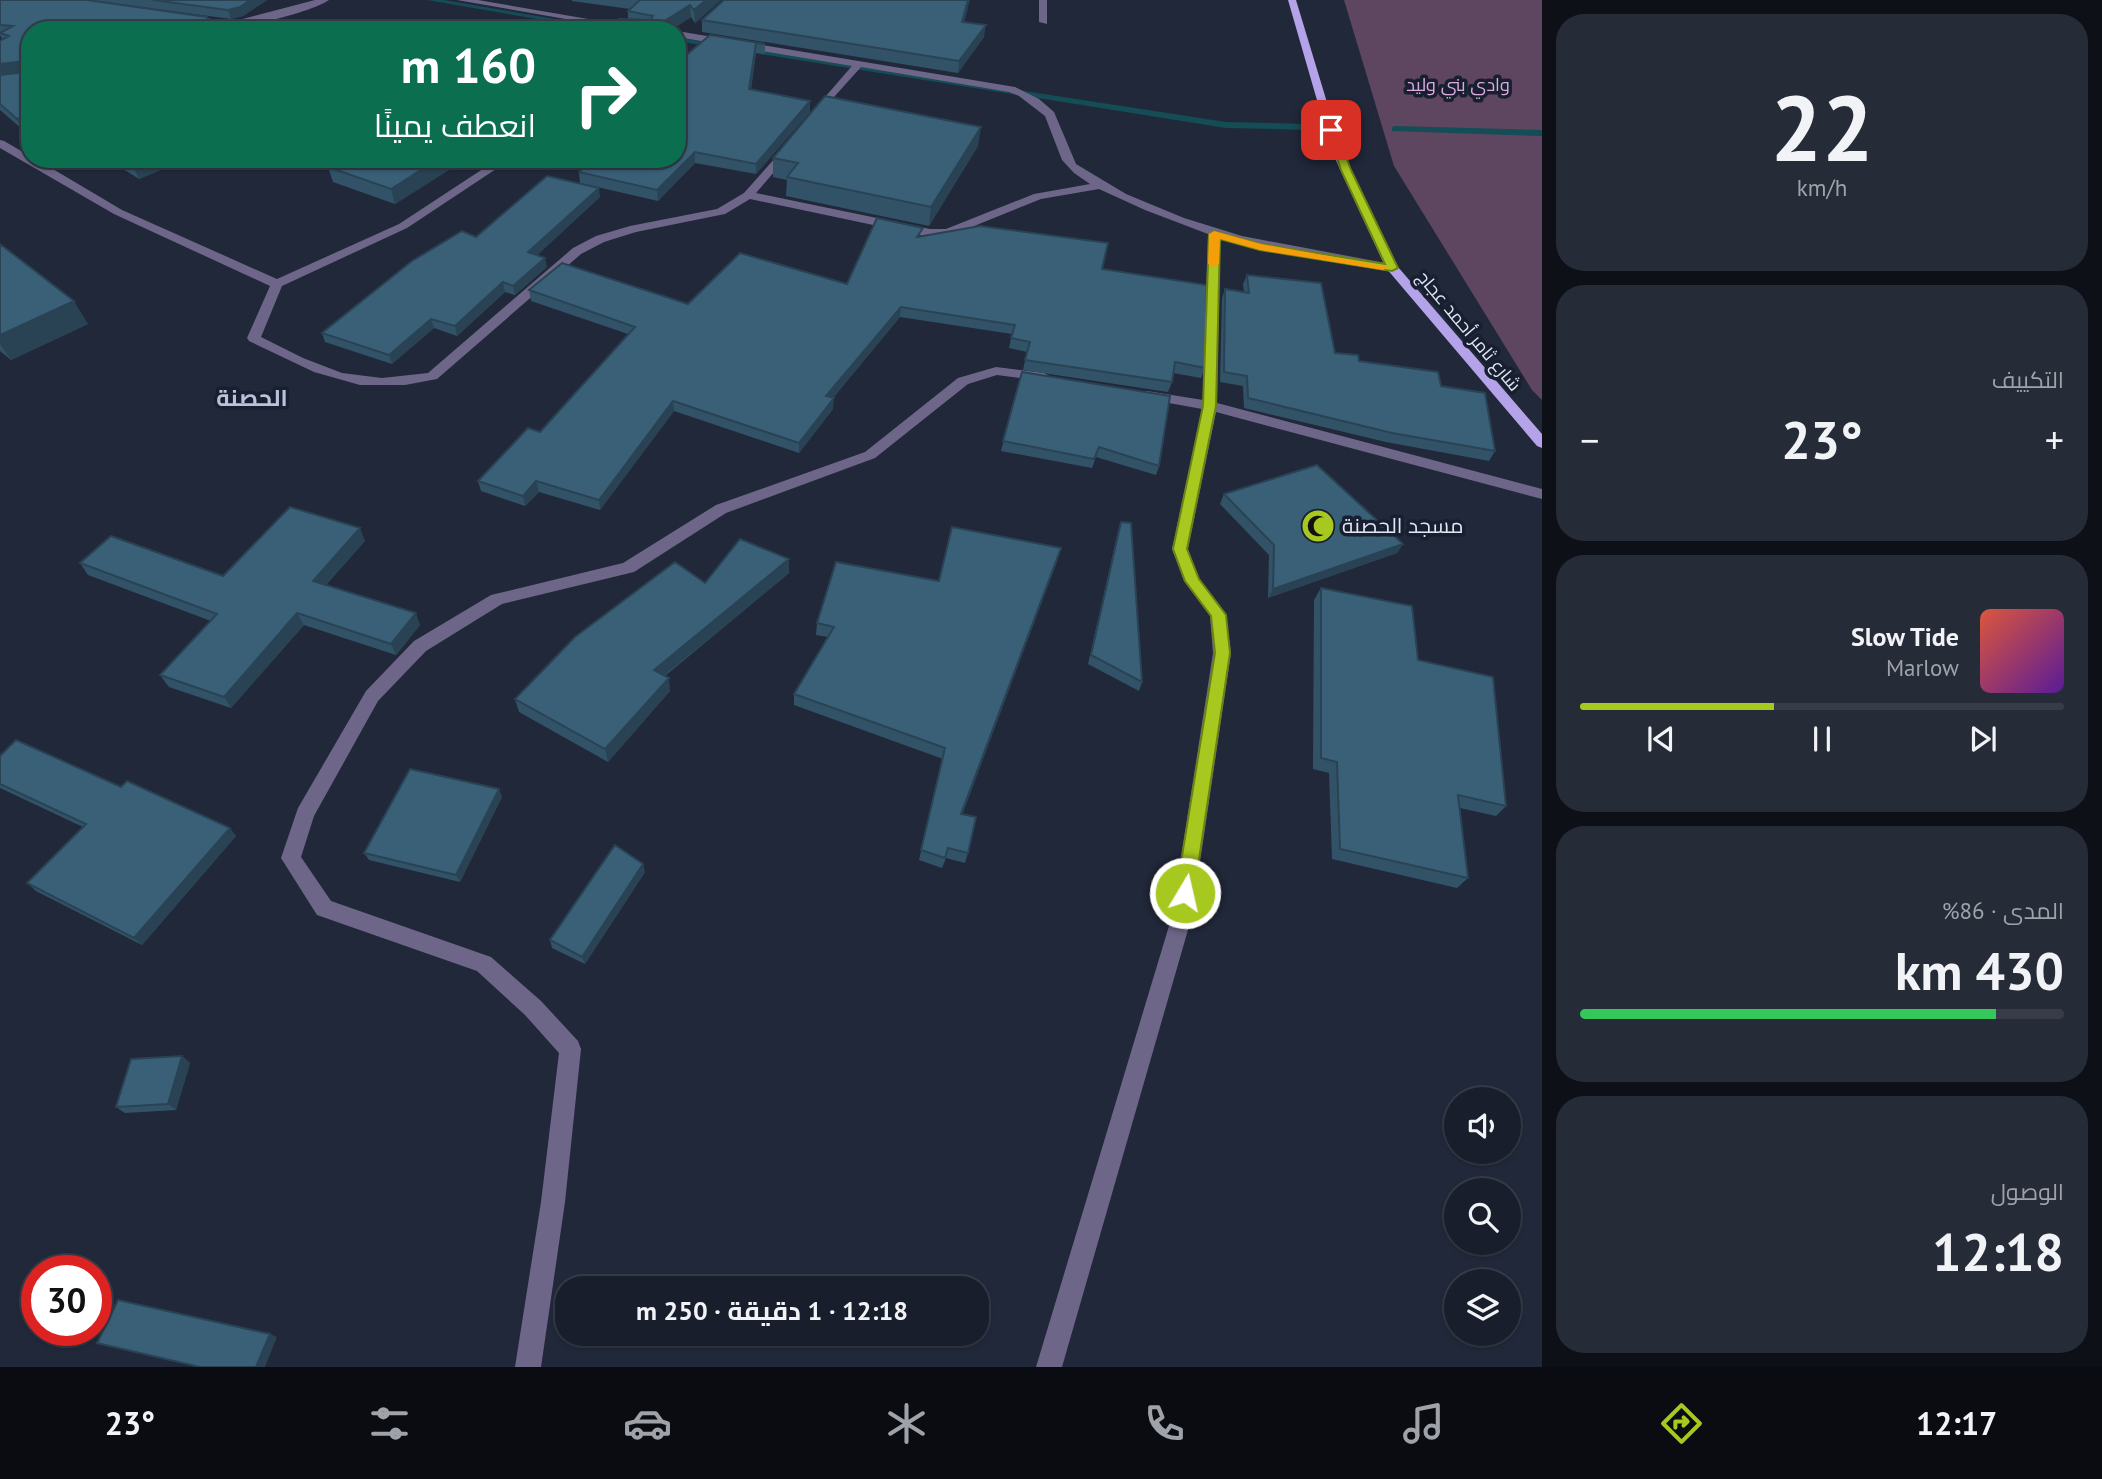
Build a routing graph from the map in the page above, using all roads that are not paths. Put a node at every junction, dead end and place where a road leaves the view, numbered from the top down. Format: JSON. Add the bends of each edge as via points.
{"nodes":[{"id":1,"x":325,"y":0,"type":"edge"},
{"id":2,"x":461,"y":0,"type":"edge"},
{"id":3,"x":1043,"y":0,"type":"edge"},
{"id":4,"x":1292,"y":0,"type":"edge"},
{"id":5,"x":173,"y":17,"type":"edge"},
{"id":6,"x":204,"y":21,"type":"edge"},
{"id":7,"x":253,"y":21,"type":"edge"},
{"id":8,"x":592,"y":21,"type":"edge"},
{"id":9,"x":1044,"y":22,"type":"dead end"},
{"id":10,"x":699,"y":27,"type":"edge"},
{"id":11,"x":686,"y":34,"type":"edge"},
{"id":12,"x":686,"y":37,"type":"edge"},
{"id":13,"x":859,"y":64,"type":"junction"},
{"id":14,"x":813,"y":119,"type":"edge"},
{"id":15,"x":796,"y":140,"type":"edge"},
{"id":16,"x":0,"y":143,"type":"edge"},
{"id":17,"x":21,"y":155,"type":"edge"},
{"id":18,"x":43,"y":168,"type":"edge"},
{"id":19,"x":492,"y":168,"type":"edge"},
{"id":20,"x":1099,"y":186,"type":"junction"},
{"id":21,"x":748,"y":195,"type":"junction"},
{"id":22,"x":1214,"y":234,"type":"junction"},
{"id":23,"x":1392,"y":268,"type":"junction"},
{"id":24,"x":277,"y":284,"type":"junction"},
{"id":25,"x":1056,"y":379,"type":"edge"},
{"id":26,"x":1132,"y":392,"type":"edge"},
{"id":27,"x":1210,"y":406,"type":"junction"},
{"id":28,"x":1542,"y":443,"type":"edge"},
{"id":29,"x":1542,"y":494,"type":"edge"},
{"id":30,"x":528,"y":1367,"type":"edge"},
{"id":31,"x":1048,"y":1367,"type":"edge"}],
"edges":[{"from":1,"to":7,"type":"street"},
{"from":2,"to":8,"type":"street"},
{"from":3,"to":9,"type":"street"},
{"from":4,"to":23,"type":"main road","name":"شارع ثامر أحمد عجاج","via":[[1337,152]]},
{"from":5,"to":6,"type":"street"},
{"from":10,"to":11,"type":"street"},
{"from":12,"to":13,"type":"street"},
{"from":13,"to":14,"type":"street"},
{"from":13,"to":20,"type":"street","via":[[997,85],[1022,94],[1053,118],[1059,146],[1072,166]]},
{"from":15,"to":21,"type":"street"},
{"from":16,"to":17,"type":"street"},
{"from":18,"to":24,"type":"street","via":[[118,212]]},
{"from":19,"to":24,"type":"street","via":[[403,226]]},
{"from":20,"to":21,"type":"street","via":[[1038,196],[948,232],[930,233]]},
{"from":20,"to":22,"type":"street"},
{"from":21,"to":24,"type":"street","via":[[721,212],[600,239],[567,259],[432,376],[407,382],[332,377],[254,338]]},
{"from":22,"to":23,"type":"street","via":[[1260,247]]},
{"from":22,"to":27,"type":"street"},
{"from":23,"to":28,"type":"main road","name":"شارع ثامر أحمد عجاج"},
{"from":25,"to":30,"type":"street","via":[[996,371],[963,381],[870,455],[721,509],[628,568],[497,599],[420,646],[372,696],[305,814],[292,858],[324,908],[484,964],[570,1049]]},
{"from":26,"to":27,"type":"street"},
{"from":27,"to":29,"type":"street"},
{"from":27,"to":31,"type":"street","via":[[1180,549],[1192,581],[1218,615],[1222,653],[1181,916]]}]}
